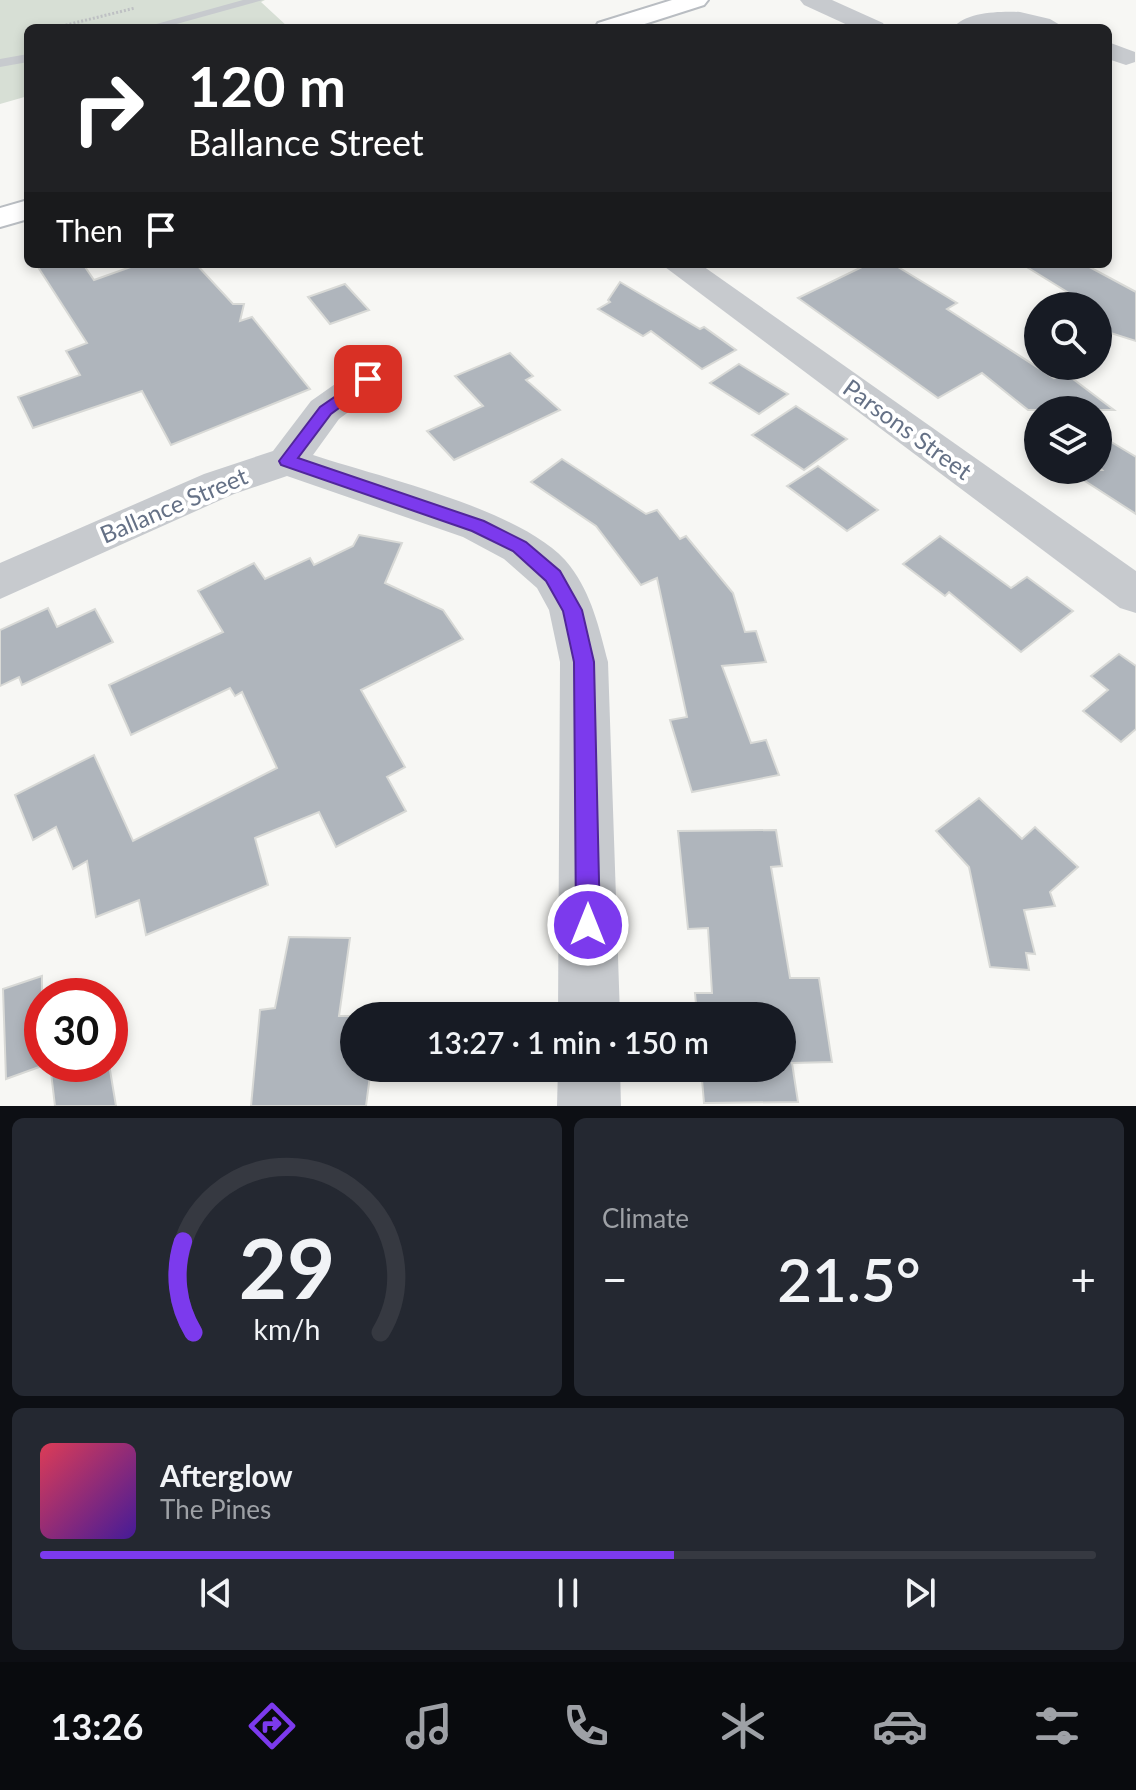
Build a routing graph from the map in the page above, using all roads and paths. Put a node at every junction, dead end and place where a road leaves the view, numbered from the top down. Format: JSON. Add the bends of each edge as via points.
{"nodes":[{"id":1,"x":257,"y":0,"type":"edge"},
{"id":2,"x":696,"y":0,"type":"edge"},
{"id":3,"x":812,"y":0,"type":"edge"},
{"id":4,"x":140,"y":7,"type":"dead end"},
{"id":5,"x":190,"y":17,"type":"junction"},
{"id":6,"x":70,"y":24,"type":"edge"},
{"id":7,"x":163,"y":24,"type":"edge"},
{"id":8,"x":198,"y":24,"type":"edge"},
{"id":9,"x":620,"y":24,"type":"edge"},
{"id":10,"x":865,"y":24,"type":"edge"},
{"id":11,"x":978,"y":24,"type":"edge"},
{"id":12,"x":1044,"y":24,"type":"edge"},
{"id":13,"x":24,"y":59,"type":"edge"},
{"id":14,"x":0,"y":63,"type":"edge"},
{"id":15,"x":24,"y":210,"type":"edge"},
{"id":16,"x":0,"y":218,"type":"edge"},
{"id":17,"x":684,"y":268,"type":"edge"},
{"id":18,"x":368,"y":379,"type":"dead end"},
{"id":19,"x":287,"y":461,"type":"junction"},
{"id":20,"x":0,"y":582,"type":"edge"},
{"id":21,"x":1136,"y":595,"type":"edge"},
{"id":22,"x":589,"y":1002,"type":"edge"},
{"id":23,"x":589,"y":1082,"type":"edge"},
{"id":24,"x":589,"y":1106,"type":"edge"}],
"edges":[{"from":1,"to":5,"type":"lane"},
{"from":2,"to":9,"type":"main road"},
{"from":3,"to":10,"type":"street"},
{"from":4,"to":6,"type":"path"},
{"from":5,"to":7,"type":"lane"},
{"from":5,"to":8,"type":"lane"},
{"from":11,"to":12,"type":"street","via":[[1002,17]]},
{"from":13,"to":14,"type":"lane"},
{"from":15,"to":16,"type":"main road"},
{"from":17,"to":21,"type":"street","name":"Parsons Street"},
{"from":18,"to":19,"type":"street","via":[[325,410]]},
{"from":19,"to":20,"type":"street","name":"Ballance Street","via":[[219,484]]},
{"from":19,"to":22,"type":"street","via":[[478,526],[519,547],[553,576],[572,610],[584,662]]},
{"from":23,"to":24,"type":"street"}]}
